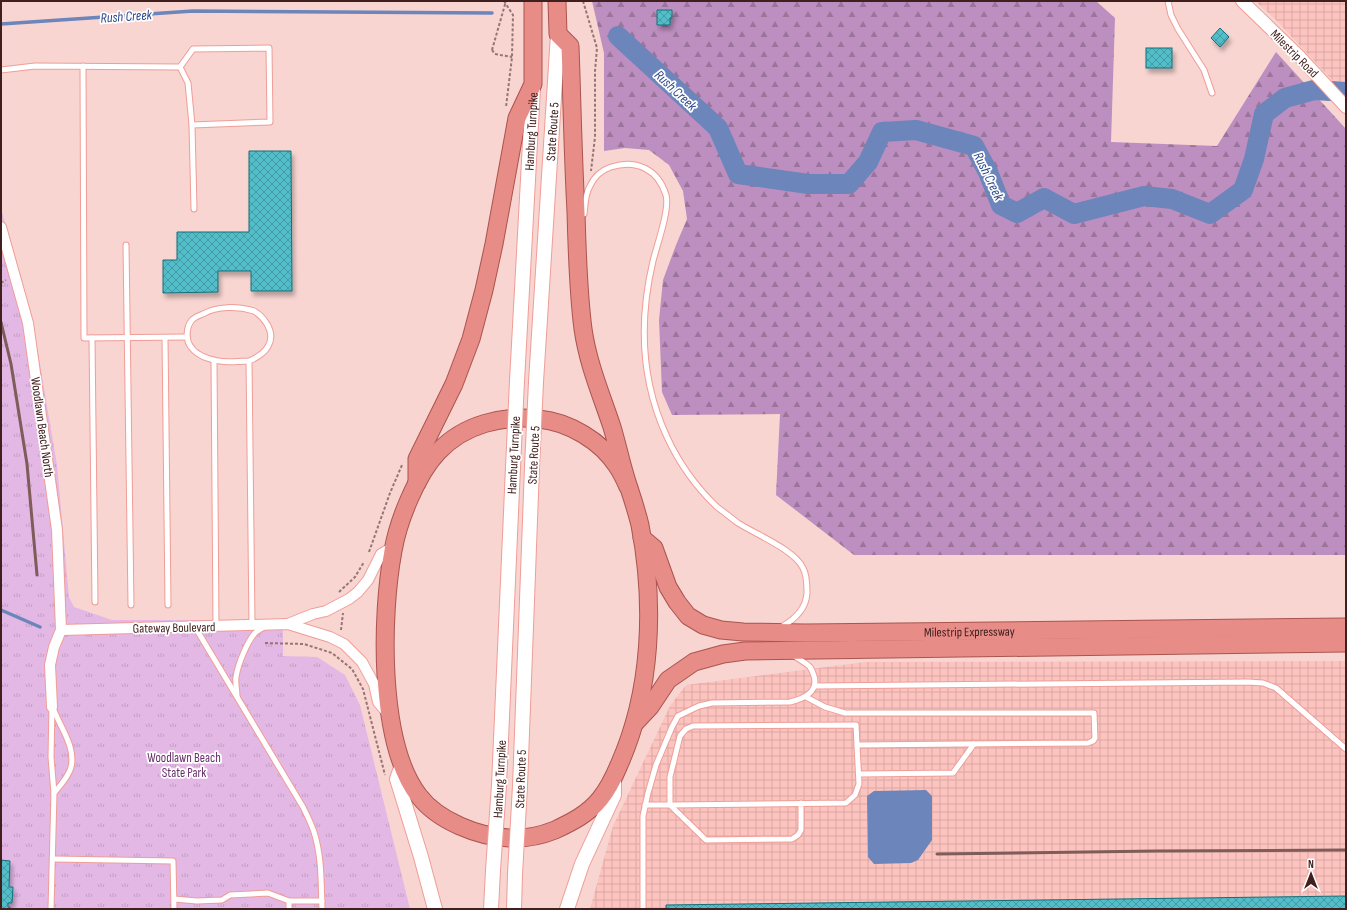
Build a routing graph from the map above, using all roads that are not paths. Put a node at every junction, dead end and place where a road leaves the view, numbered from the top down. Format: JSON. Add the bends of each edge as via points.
{"nodes":[{"id":1,"x":533,"y":1,"type":"edge"},
{"id":2,"x":557,"y":1,"type":"edge"},
{"id":3,"x":1168,"y":1,"type":"edge"},
{"id":4,"x":1242,"y":1,"type":"edge"},
{"id":5,"x":558,"y":34,"type":"junction"},
{"id":6,"x":82,"y":66,"type":"junction"},
{"id":7,"x":180,"y":67,"type":"junction"},
{"id":8,"x":1,"y":70,"type":"edge"},
{"id":9,"x":533,"y":84,"type":"junction"},
{"id":10,"x":1212,"y":93,"type":"dead end"},
{"id":11,"x":1346,"y":107,"type":"edge"},
{"id":12,"x":192,"y":125,"type":"junction"},
{"id":13,"x":194,"y":209,"type":"dead end"},
{"id":14,"x":583,"y":224,"type":"dead end"},
{"id":15,"x":1,"y":227,"type":"edge"},
{"id":16,"x":582,"y":231,"type":"dead end"},
{"id":17,"x":126,"y":244,"type":"dead end"},
{"id":18,"x":578,"y":270,"type":"junction"},
{"id":19,"x":187,"y":337,"type":"junction"},
{"id":20,"x":92,"y":338,"type":"junction"},
{"id":21,"x":128,"y":338,"type":"junction"},
{"id":22,"x":165,"y":338,"type":"junction"},
{"id":23,"x":214,"y":360,"type":"junction"},
{"id":24,"x":249,"y":361,"type":"junction"},
{"id":25,"x":417,"y":483,"type":"junction"},
{"id":26,"x":628,"y":487,"type":"junction"},
{"id":27,"x":642,"y":538,"type":"junction"},
{"id":28,"x":393,"y":547,"type":"junction"},
{"id":29,"x":95,"y":602,"type":"dead end"},
{"id":30,"x":131,"y":605,"type":"dead end"},
{"id":31,"x":168,"y":605,"type":"dead end"},
{"id":32,"x":288,"y":624,"type":"junction"},
{"id":33,"x":252,"y":625,"type":"junction"},
{"id":34,"x":268,"y":625,"type":"junction"},
{"id":35,"x":216,"y":626,"type":"junction"},
{"id":36,"x":195,"y":627,"type":"junction"},
{"id":37,"x":1346,"y":627,"type":"edge"},
{"id":38,"x":60,"y":630,"type":"junction"},
{"id":39,"x":765,"y":633,"type":"junction"},
{"id":40,"x":1346,"y":643,"type":"edge"},
{"id":41,"x":778,"y":650,"type":"junction"},
{"id":42,"x":815,"y":686,"type":"junction"},
{"id":43,"x":237,"y":697,"type":"junction"},
{"id":44,"x":806,"y":697,"type":"junction"},
{"id":45,"x":52,"y":707,"type":"junction"},
{"id":46,"x":845,"y":714,"type":"junction"},
{"id":47,"x":390,"y":716,"type":"junction"},
{"id":48,"x":634,"y":724,"type":"junction"},
{"id":49,"x":846,"y":725,"type":"junction"},
{"id":50,"x":974,"y":744,"type":"junction"},
{"id":51,"x":857,"y":745,"type":"junction"},
{"id":52,"x":1346,"y":749,"type":"edge"},
{"id":53,"x":402,"y":764,"type":"junction"},
{"id":54,"x":859,"y":774,"type":"junction"},
{"id":55,"x":614,"y":777,"type":"junction"},
{"id":56,"x":54,"y":794,"type":"junction"},
{"id":57,"x":801,"y":803,"type":"junction"},
{"id":58,"x":670,"y":804,"type":"junction"},
{"id":59,"x":645,"y":805,"type":"junction"},
{"id":60,"x":53,"y":859,"type":"junction"},
{"id":61,"x":174,"y":899,"type":"junction"},
{"id":62,"x":322,"y":901,"type":"junction"},
{"id":63,"x":289,"y":902,"type":"junction"},
{"id":64,"x":569,"y":906,"type":"edge"},
{"id":65,"x":51,"y":909,"type":"edge"},
{"id":66,"x":174,"y":909,"type":"edge"},
{"id":67,"x":289,"y":909,"type":"edge"},
{"id":68,"x":322,"y":909,"type":"edge"},
{"id":69,"x":435,"y":909,"type":"edge"},
{"id":70,"x":491,"y":909,"type":"edge"},
{"id":71,"x":514,"y":909,"type":"edge"},
{"id":72,"x":644,"y":909,"type":"edge"}],
"edges":[{"from":1,"to":9,"type":"highway","name":"Hamburg Turnpike"},
{"from":2,"to":5,"type":"highway","name":"State Route 5"},
{"from":3,"to":10,"type":"lane","via":[[1170,15],[1204,70]]},
{"from":4,"to":11,"type":"street","name":"Milestrip Road"},
{"from":5,"to":18,"type":"highway","via":[[570,46]]},
{"from":5,"to":71,"type":"main road","name":"State Route 5","bridge":true,"via":[[536,382]]},
{"from":6,"to":7,"type":"lane"},
{"from":6,"to":8,"type":"lane","via":[[35,66]]},
{"from":6,"to":20,"type":"lane","via":[[84,338]]},
{"from":7,"to":12,"type":"lane","via":[[188,84]]},
{"from":7,"to":12,"type":"lane","via":[[193,49],[269,48],[270,122]]},
{"from":9,"to":25,"type":"highway","via":[[517,118],[494,244],[471,339],[454,384],[417,459]]},
{"from":9,"to":70,"type":"main road","name":"Hamburg Turnpike","bridge":true},
{"from":12,"to":13,"type":"lane"},
{"from":14,"to":39,"type":"lane","via":[[589,186],[605,169],[620,164],[635,164],[647,169],[663,188],[667,197],[666,209],[648,282],[645,312],[644,349],[652,397],[676,456],[703,492],[738,523],[796,558],[803,568],[807,590],[802,608],[795,618]]},
{"from":15,"to":38,"type":"street","name":"Woodlawn Beach North","via":[[28,323],[57,530]]},
{"from":16,"to":18,"type":"lane"},
{"from":17,"to":21,"type":"lane"},
{"from":18,"to":26,"type":"highway","via":[[588,355]]},
{"from":19,"to":22,"type":"lane"},
{"from":19,"to":23,"type":"lane","via":[[192,348],[205,358]]},
{"from":19,"to":24,"type":"lane","via":[[188,327],[204,313],[220,308],[254,312],[264,318],[271,330],[271,340],[267,349]]},
{"from":20,"to":21,"type":"lane"},
{"from":20,"to":29,"type":"lane"},
{"from":21,"to":22,"type":"lane"},
{"from":21,"to":30,"type":"lane"},
{"from":22,"to":31,"type":"lane"},
{"from":23,"to":24,"type":"lane"},
{"from":23,"to":35,"type":"lane"},
{"from":24,"to":33,"type":"lane"},
{"from":25,"to":26,"type":"highway","via":[[437,453],[468,430],[501,419],[525,417],[547,419],[581,433],[600,447],[616,464]]},
{"from":25,"to":28,"type":"highway","via":[[408,501]]},
{"from":26,"to":27,"type":"highway"},
{"from":27,"to":39,"type":"highway","name":"Milestrip Expressway","via":[[654,548],[668,587],[688,616],[703,625],[721,630]]},
{"from":27,"to":48,"type":"highway","via":[[648,634],[646,662]]},
{"from":28,"to":32,"type":"street","name":"Gateway Boulevard","via":[[381,554],[368,580],[353,596],[326,611]]},
{"from":28,"to":47,"type":"highway","via":[[385,629]]},
{"from":32,"to":34,"type":"street","name":"Gateway Boulevard"},
{"from":32,"to":47,"type":"street","name":"Gateway Boulevard","via":[[344,644],[362,662],[374,684],[378,702]]},
{"from":33,"to":34,"type":"street","name":"Gateway Boulevard"},
{"from":33,"to":35,"type":"street","name":"Gateway Boulevard"},
{"from":34,"to":43,"type":"lane","via":[[256,632],[247,645],[237,669]]},
{"from":35,"to":36,"type":"street","name":"Gateway Boulevard"},
{"from":36,"to":38,"type":"street","name":"Gateway Boulevard"},
{"from":36,"to":43,"type":"lane"},
{"from":37,"to":39,"type":"highway","name":"Milestrip Expressway"},
{"from":38,"to":45,"type":"street","via":[[50,665]]},
{"from":40,"to":41,"type":"highway","name":"Milestrip Expressway"},
{"from":41,"to":42,"type":"lane","via":[[808,665],[815,679]]},
{"from":41,"to":48,"type":"highway","name":"Milestrip Expressway","via":[[723,654],[694,662],[668,680],[650,707]]},
{"from":42,"to":44,"type":"lane"},
{"from":42,"to":52,"type":"lane","via":[[1263,683],[1276,688]]},
{"from":43,"to":62,"type":"lane","via":[[314,832],[321,866]]},
{"from":44,"to":46,"type":"lane"},
{"from":44,"to":59,"type":"lane","via":[[790,702],[712,703],[698,706],[678,716],[656,765]]},
{"from":45,"to":56,"type":"lane","via":[[51,757]]},
{"from":45,"to":56,"type":"lane","via":[[69,740],[71,766]]},
{"from":46,"to":49,"type":"lane"},
{"from":46,"to":50,"type":"lane","via":[[1094,713],[1095,738],[1088,743]]},
{"from":47,"to":53,"type":"highway"},
{"from":48,"to":55,"type":"highway"},
{"from":49,"to":51,"type":"lane","via":[[856,725]]},
{"from":49,"to":58,"type":"lane","via":[[693,726],[686,729],[680,736],[670,776]]},
{"from":50,"to":51,"type":"lane"},
{"from":50,"to":54,"type":"lane","via":[[953,773]]},
{"from":51,"to":54,"type":"lane"},
{"from":53,"to":55,"type":"highway","via":[[416,793],[438,814],[468,830],[508,838],[546,834],[571,823],[601,798]]},
{"from":53,"to":69,"type":"main road","via":[[397,779]]},
{"from":54,"to":57,"type":"lane","via":[[855,796],[846,803]]},
{"from":55,"to":64,"type":"main road","via":[[614,795],[582,864]]},
{"from":56,"to":60,"type":"lane"},
{"from":57,"to":58,"type":"lane"},
{"from":57,"to":58,"type":"lane","via":[[801,830],[798,836],[792,839],[706,840]]},
{"from":58,"to":59,"type":"lane"},
{"from":59,"to":72,"type":"lane"},
{"from":60,"to":61,"type":"lane","via":[[173,860]]},
{"from":60,"to":65,"type":"lane"},
{"from":61,"to":63,"type":"lane","via":[[222,900],[230,895],[268,893]]},
{"from":61,"to":66,"type":"lane"},
{"from":62,"to":63,"type":"lane"},
{"from":62,"to":68,"type":"lane"},
{"from":63,"to":67,"type":"lane"}]}
